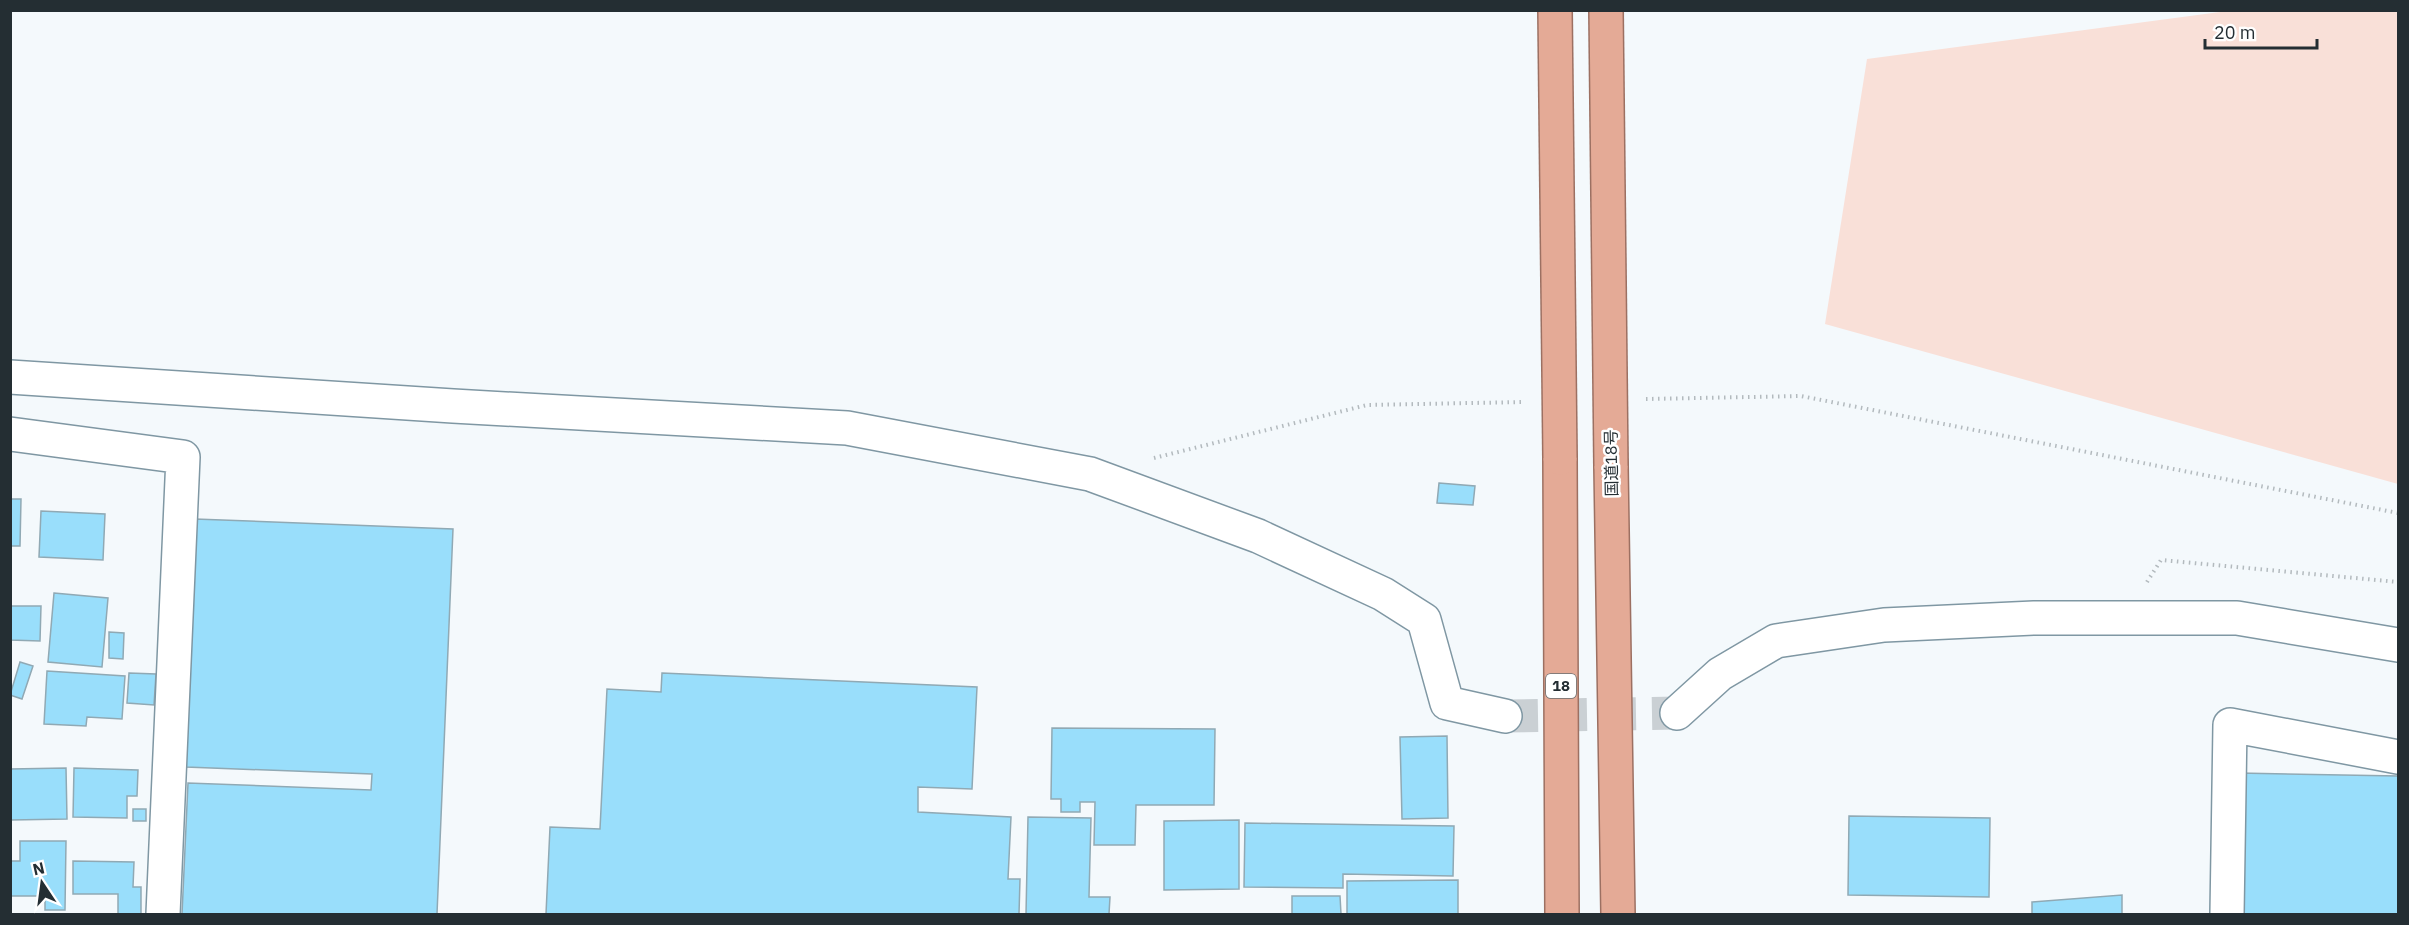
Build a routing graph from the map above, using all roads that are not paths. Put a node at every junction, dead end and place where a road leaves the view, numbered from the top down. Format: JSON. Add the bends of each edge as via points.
{"nodes":[{"id":1,"x":1555,"y":10,"type":"edge"},
{"id":2,"x":1606,"y":10,"type":"edge"},
{"id":3,"x":10,"y":377,"type":"edge"},
{"id":4,"x":10,"y":434,"type":"edge"},
{"id":5,"x":2398,"y":645,"type":"edge"},
{"id":6,"x":1677,"y":713,"type":"tunnel mouth"},
{"id":7,"x":1505,"y":716,"type":"tunnel mouth"},
{"id":8,"x":2398,"y":757,"type":"edge"},
{"id":9,"x":164,"y":915,"type":"edge"},
{"id":10,"x":1562,"y":915,"type":"edge"},
{"id":11,"x":1618,"y":915,"type":"edge"},
{"id":12,"x":2227,"y":915,"type":"edge"}],
"edges":[{"from":1,"to":10,"type":"highway","number":"18","bridge":true},
{"from":2,"to":11,"type":"highway","name":"国道18号","bridge":true},
{"from":3,"to":7,"type":"street","via":[[847,428],[1090,474],[1258,536],[1383,594],[1424,620],[1447,703]]},
{"from":4,"to":9,"type":"street","via":[[183,457]]},
{"from":5,"to":6,"type":"street","via":[[2236,618],[2034,618],[1884,625],[1776,641],[1720,674]]},
{"from":8,"to":12,"type":"street","via":[[2230,725]]}]}
